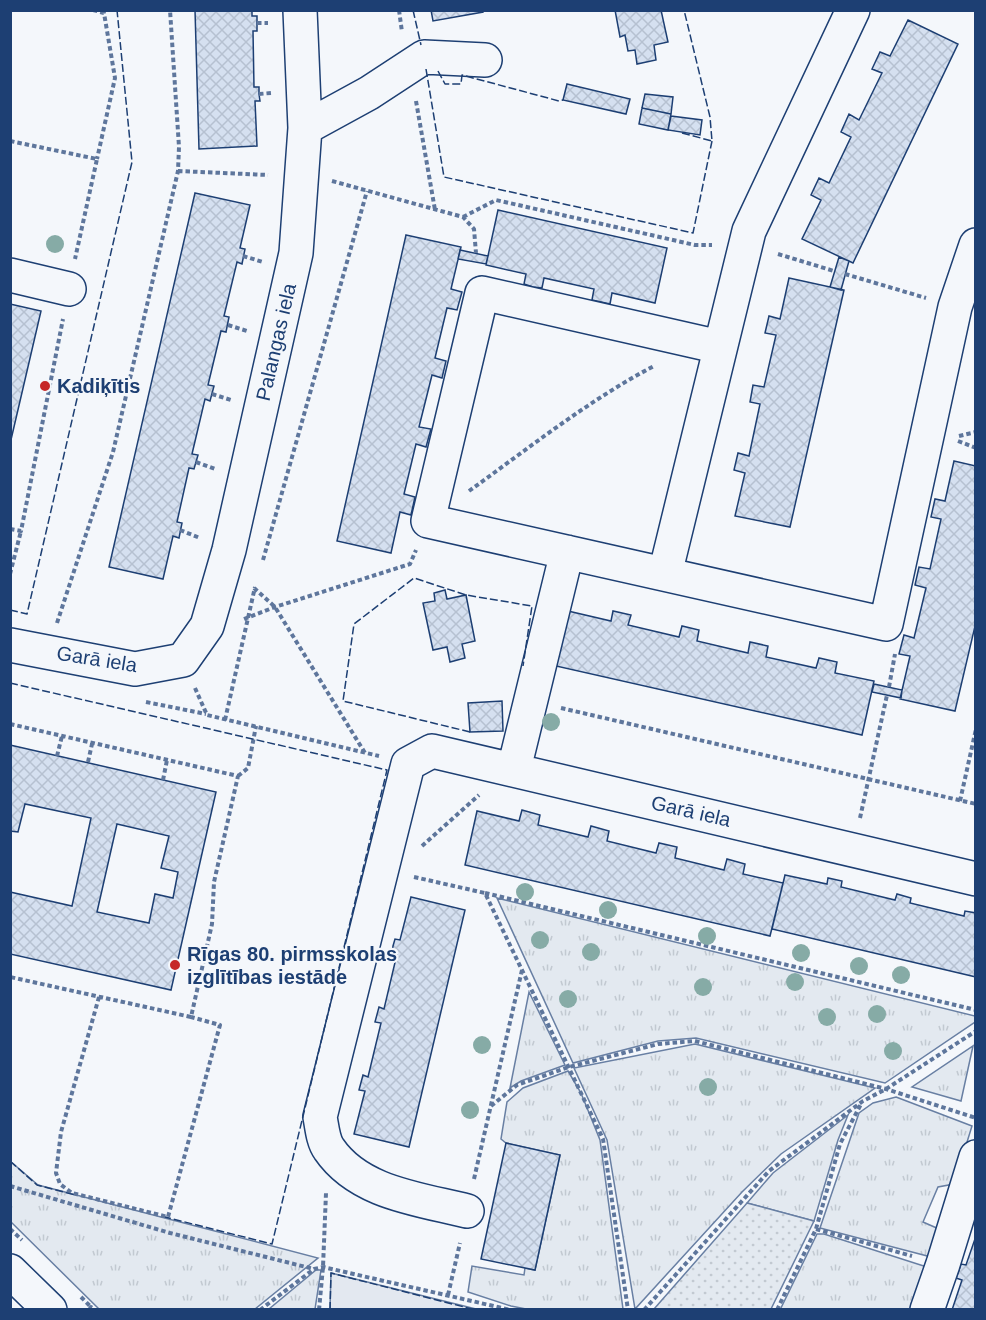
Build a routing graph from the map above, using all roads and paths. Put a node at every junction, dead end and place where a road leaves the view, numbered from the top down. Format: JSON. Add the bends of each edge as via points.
{"nodes":[{"id":1,"x":93,"y":10,"type":"edge"},
{"id":2,"x":170,"y":10,"type":"edge"},
{"id":3,"x":300,"y":10,"type":"edge"},
{"id":4,"x":399,"y":10,"type":"edge"},
{"id":5,"x":853,"y":10,"type":"edge"},
{"id":6,"x":485,"y":60,"type":"dead end"},
{"id":7,"x":409,"y":66,"type":"junction"},
{"id":8,"x":305,"y":128,"type":"junction"},
{"id":9,"x":10,"y":141,"type":"edge"},
{"id":10,"x":97,"y":159,"type":"junction"},
{"id":11,"x":178,"y":171,"type":"junction"},
{"id":12,"x":302,"y":176,"type":"junction"},
{"id":13,"x":367,"y":191,"type":"junction"},
{"id":14,"x":435,"y":210,"type":"junction"},
{"id":15,"x":463,"y":217,"type":"junction"},
{"id":16,"x":745,"y":244,"type":"junction"},
{"id":17,"x":975,"y":244,"type":"edge"},
{"id":18,"x":476,"y":254,"type":"dead end"},
{"id":19,"x":834,"y":271,"type":"dead end"},
{"id":20,"x":845,"y":274,"type":"dead end"},
{"id":21,"x":10,"y":275,"type":"edge"},
{"id":22,"x":69,"y":289,"type":"junction"},
{"id":23,"x":955,"y":307,"type":"junction"},
{"id":24,"x":711,"y":345,"type":"junction"},
{"id":25,"x":952,"y":438,"type":"dead end"},
{"id":26,"x":975,"y":448,"type":"edge"},
{"id":27,"x":428,"y":521,"type":"junction"},
{"id":28,"x":10,"y":529,"type":"edge"},
{"id":29,"x":21,"y":531,"type":"junction"},
{"id":30,"x":229,"y":550,"type":"junction"},
{"id":31,"x":567,"y":552,"type":"junction"},
{"id":32,"x":261,"y":566,"type":"dead end"},
{"id":33,"x":10,"y":574,"type":"edge"},
{"id":34,"x":666,"y":574,"type":"junction"},
{"id":35,"x":258,"y":578,"type":"dead end"},
{"id":36,"x":255,"y":589,"type":"junction"},
{"id":37,"x":275,"y":607,"type":"junction"},
{"id":38,"x":249,"y":618,"type":"junction"},
{"id":39,"x":207,"y":626,"type":"junction"},
{"id":40,"x":10,"y":645,"type":"edge"},
{"id":41,"x":47,"y":652,"type":"junction"},
{"id":42,"x":183,"y":660,"type":"junction"},
{"id":43,"x":887,"y":695,"type":"dead end"},
{"id":44,"x":531,"y":701,"type":"junction"},
{"id":45,"x":225,"y":720,"type":"junction"},
{"id":46,"x":10,"y":724,"type":"edge"},
{"id":47,"x":256,"y":726,"type":"junction"},
{"id":48,"x":975,"y":729,"type":"edge"},
{"id":49,"x":62,"y":736,"type":"junction"},
{"id":50,"x":92,"y":744,"type":"junction"},
{"id":51,"x":364,"y":753,"type":"junction"},
{"id":52,"x":57,"y":756,"type":"dead end"},
{"id":53,"x":167,"y":760,"type":"junction"},
{"id":54,"x":88,"y":762,"type":"dead end"},
{"id":55,"x":408,"y":764,"type":"junction"},
{"id":56,"x":514,"y":769,"type":"junction"},
{"id":57,"x":238,"y":776,"type":"junction"},
{"id":58,"x":868,"y":779,"type":"junction"},
{"id":59,"x":163,"y":780,"type":"dead end"},
{"id":60,"x":960,"y":801,"type":"junction"},
{"id":61,"x":975,"y":804,"type":"edge"},
{"id":62,"x":852,"y":850,"type":"junction"},
{"id":63,"x":387,"y":872,"type":"junction"},
{"id":64,"x":975,"y":879,"type":"edge"},
{"id":65,"x":484,"y":892,"type":"junction"},
{"id":66,"x":522,"y":969,"type":"junction"},
{"id":67,"x":10,"y":977,"type":"edge"},
{"id":68,"x":99,"y":997,"type":"junction"},
{"id":69,"x":975,"y":1010,"type":"edge"},
{"id":70,"x":190,"y":1017,"type":"junction"},
{"id":71,"x":975,"y":1031,"type":"edge"},
{"id":72,"x":569,"y":1067,"type":"junction"},
{"id":73,"x":886,"y":1089,"type":"junction"},
{"id":74,"x":863,"y":1101,"type":"junction"},
{"id":75,"x":491,"y":1106,"type":"junction"},
{"id":76,"x":975,"y":1118,"type":"edge"},
{"id":77,"x":327,"y":1148,"type":"junction"},
{"id":78,"x":975,"y":1157,"type":"edge"},
{"id":79,"x":10,"y":1186,"type":"edge"},
{"id":80,"x":467,"y":1210,"type":"joint"},
{"id":81,"x":816,"y":1229,"type":"junction"},
{"id":82,"x":943,"y":1264,"type":"junction"},
{"id":83,"x":323,"y":1267,"type":"junction"},
{"id":84,"x":314,"y":1269,"type":"junction"},
{"id":85,"x":10,"y":1271,"type":"edge"},
{"id":86,"x":504,"y":1309,"type":"edge"},
{"id":87,"x":50,"y":1310,"type":"edge"},
{"id":88,"x":260,"y":1310,"type":"edge"},
{"id":89,"x":319,"y":1310,"type":"edge"},
{"id":90,"x":511,"y":1310,"type":"edge"},
{"id":91,"x":628,"y":1310,"type":"edge"},
{"id":92,"x":644,"y":1310,"type":"edge"},
{"id":93,"x":777,"y":1310,"type":"edge"},
{"id":94,"x":927,"y":1310,"type":"edge"}],
"edges":[{"from":1,"to":10,"type":"path","via":[[104,13],[115,78]]},
{"from":2,"to":11,"type":"path"},
{"from":3,"to":8,"type":"street","name":"Palangas iela"},
{"from":4,"to":7,"type":"path"},
{"from":5,"to":16,"type":"street"},
{"from":6,"to":7,"type":"street","via":[[424,57]]},
{"from":7,"to":8,"type":"street"},
{"from":7,"to":14,"type":"path"},
{"from":8,"to":12,"type":"street","name":"Palangas iela"},
{"from":9,"to":10,"type":"path"},
{"from":10,"to":22,"type":"path"},
{"from":11,"to":12,"type":"path"},
{"from":11,"to":41,"type":"path","via":[[113,452]]},
{"from":12,"to":13,"type":"path"},
{"from":12,"to":30,"type":"street","name":"Palangas iela","via":[[296,253]]},
{"from":13,"to":14,"type":"path"},
{"from":13,"to":32,"type":"path"},
{"from":14,"to":15,"type":"path"},
{"from":15,"to":16,"type":"path","via":[[496,200],[694,245]]},
{"from":15,"to":18,"type":"path","via":[[474,229]]},
{"from":16,"to":19,"type":"path"},
{"from":16,"to":24,"type":"street"},
{"from":17,"to":23,"type":"street"},
{"from":20,"to":23,"type":"path"},
{"from":21,"to":22,"type":"street"},
{"from":22,"to":29,"type":"path"},
{"from":23,"to":34,"type":"street","via":[[886,624]]},
{"from":24,"to":27,"type":"path","via":[[637,376],[606,395]]},
{"from":24,"to":27,"type":"street","via":[[482,293]]},
{"from":24,"to":34,"type":"street"},
{"from":25,"to":26,"type":"path"},
{"from":27,"to":31,"type":"street"},
{"from":27,"to":37,"type":"path","via":[[410,564]]},
{"from":28,"to":29,"type":"path"},
{"from":29,"to":33,"type":"path"},
{"from":30,"to":36,"type":"path"},
{"from":30,"to":39,"type":"street","name":"Palangas iela"},
{"from":31,"to":34,"type":"street"},
{"from":31,"to":44,"type":"street"},
{"from":35,"to":36,"type":"path"},
{"from":36,"to":37,"type":"path"},
{"from":36,"to":38,"type":"path"},
{"from":37,"to":38,"type":"path"},
{"from":37,"to":51,"type":"path"},
{"from":38,"to":39,"type":"path"},
{"from":38,"to":45,"type":"path"},
{"from":39,"to":42,"type":"street","name":"Palangas iela"},
{"from":40,"to":41,"type":"street","name":"Garā iela"},
{"from":41,"to":42,"type":"street","name":"Garā iela","via":[[135,669]]},
{"from":42,"to":45,"type":"path","via":[[207,715]]},
{"from":43,"to":58,"type":"path"},
{"from":44,"to":56,"type":"street"},
{"from":44,"to":58,"type":"path"},
{"from":45,"to":47,"type":"path"},
{"from":46,"to":49,"type":"path"},
{"from":47,"to":51,"type":"path"},
{"from":47,"to":57,"type":"path","via":[[248,768]]},
{"from":48,"to":60,"type":"path"},
{"from":49,"to":50,"type":"path"},
{"from":49,"to":52,"type":"path"},
{"from":50,"to":53,"type":"path"},
{"from":50,"to":54,"type":"path"},
{"from":51,"to":55,"type":"path"},
{"from":53,"to":57,"type":"path"},
{"from":53,"to":59,"type":"path"},
{"from":55,"to":56,"type":"street","name":"Garā iela","via":[[432,751]]},
{"from":55,"to":63,"type":"street"},
{"from":56,"to":62,"type":"street","name":"Garā iela"},
{"from":56,"to":63,"type":"path"},
{"from":57,"to":70,"type":"path","via":[[214,882],[212,924]]},
{"from":58,"to":60,"type":"path"},
{"from":58,"to":62,"type":"path"},
{"from":60,"to":61,"type":"path"},
{"from":62,"to":64,"type":"street","name":"Garā iela"},
{"from":63,"to":65,"type":"path"},
{"from":63,"to":77,"type":"street","via":[[320,1118]]},
{"from":65,"to":66,"type":"path"},
{"from":65,"to":69,"type":"path"},
{"from":66,"to":72,"type":"path"},
{"from":66,"to":75,"type":"path"},
{"from":67,"to":68,"type":"path"},
{"from":68,"to":70,"type":"path"},
{"from":68,"to":70,"type":"path","via":[[61,1132],[56,1173],[60,1184],[72,1193],[168,1217],[220,1025]]},
{"from":71,"to":73,"type":"path"},
{"from":72,"to":73,"type":"path","via":[[658,1044],[695,1041]]},
{"from":72,"to":75,"type":"path","via":[[517,1085]]},
{"from":72,"to":91,"type":"path","via":[[603,1139]]},
{"from":73,"to":74,"type":"path"},
{"from":73,"to":76,"type":"path"},
{"from":74,"to":81,"type":"path","via":[[840,1144]]},
{"from":74,"to":92,"type":"path","via":[[769,1171]]},
{"from":75,"to":80,"type":"path"},
{"from":77,"to":80,"type":"street","via":[[351,1173],[380,1189]]},
{"from":77,"to":83,"type":"path"},
{"from":78,"to":82,"type":"street"},
{"from":79,"to":84,"type":"path","via":[[170,1233]]},
{"from":81,"to":82,"type":"path"},
{"from":81,"to":93,"type":"path"},
{"from":82,"to":94,"type":"street"},
{"from":83,"to":84,"type":"path"},
{"from":83,"to":86,"type":"path"},
{"from":83,"to":89,"type":"path"},
{"from":84,"to":88,"type":"path"},
{"from":85,"to":87,"type":"street"},
{"from":86,"to":90,"type":"path"}]}
